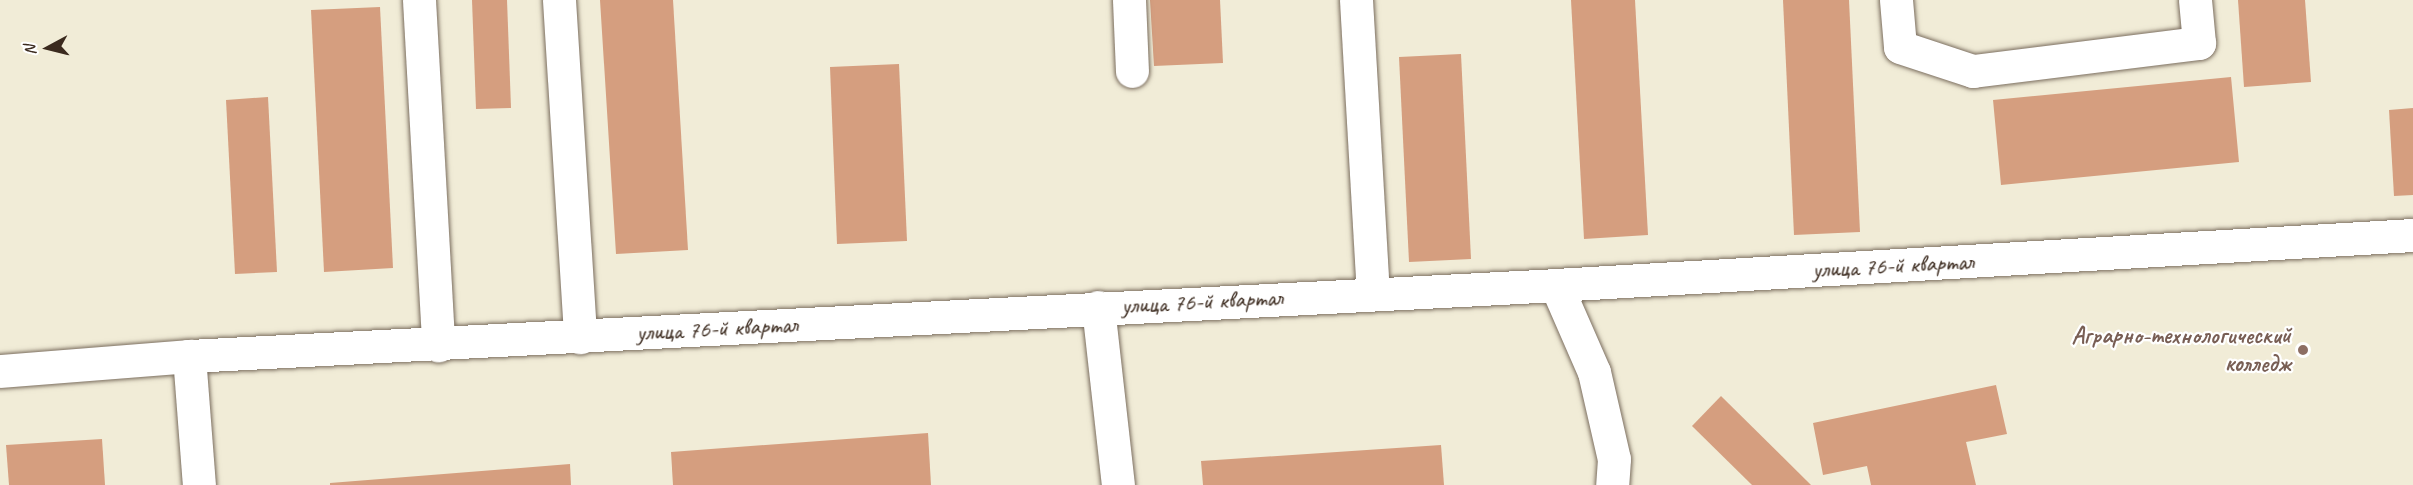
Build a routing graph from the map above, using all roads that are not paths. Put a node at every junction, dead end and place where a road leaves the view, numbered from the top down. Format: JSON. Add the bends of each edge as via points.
{"nodes":[{"id":1,"x":419,"y":0,"type":"edge"},
{"id":2,"x":559,"y":0,"type":"edge"},
{"id":3,"x":1129,"y":0,"type":"edge"},
{"id":4,"x":1356,"y":0,"type":"edge"},
{"id":5,"x":1896,"y":0,"type":"edge"},
{"id":6,"x":2195,"y":0,"type":"edge"},
{"id":7,"x":1132,"y":71,"type":"dead end"},
{"id":8,"x":2413,"y":235,"type":"edge"},
{"id":9,"x":1556,"y":285,"type":"junction"},
{"id":10,"x":1373,"y":293,"type":"junction"},
{"id":11,"x":1098,"y":307,"type":"junction"},
{"id":12,"x":580,"y":336,"type":"junction"},
{"id":13,"x":438,"y":345,"type":"junction"},
{"id":14,"x":189,"y":356,"type":"junction"},
{"id":15,"x":0,"y":371,"type":"edge"},
{"id":16,"x":199,"y":485,"type":"edge"},
{"id":17,"x":1118,"y":485,"type":"edge"},
{"id":18,"x":1612,"y":485,"type":"edge"}],
"edges":[{"from":1,"to":13,"type":"street"},
{"from":2,"to":12,"type":"street"},
{"from":3,"to":7,"type":"street"},
{"from":4,"to":10,"type":"street"},
{"from":5,"to":6,"type":"street","via":[[1900,47],[1973,71],[2199,43]]},
{"from":8,"to":9,"type":"street","name":"улица 76-й квартал"},
{"from":9,"to":10,"type":"street","name":"улица 76-й квартал"},
{"from":9,"to":18,"type":"street","via":[[1594,372],[1614,459]]},
{"from":10,"to":11,"type":"street","name":"улица 76-й квартал"},
{"from":11,"to":12,"type":"street","name":"улица 76-й квартал"},
{"from":11,"to":17,"type":"street"},
{"from":12,"to":13,"type":"street","name":"улица 76-й квартал"},
{"from":13,"to":14,"type":"street","name":"улица 76-й квартал"},
{"from":14,"to":15,"type":"street","name":"улица 76-й квартал"},
{"from":14,"to":16,"type":"street"}]}
